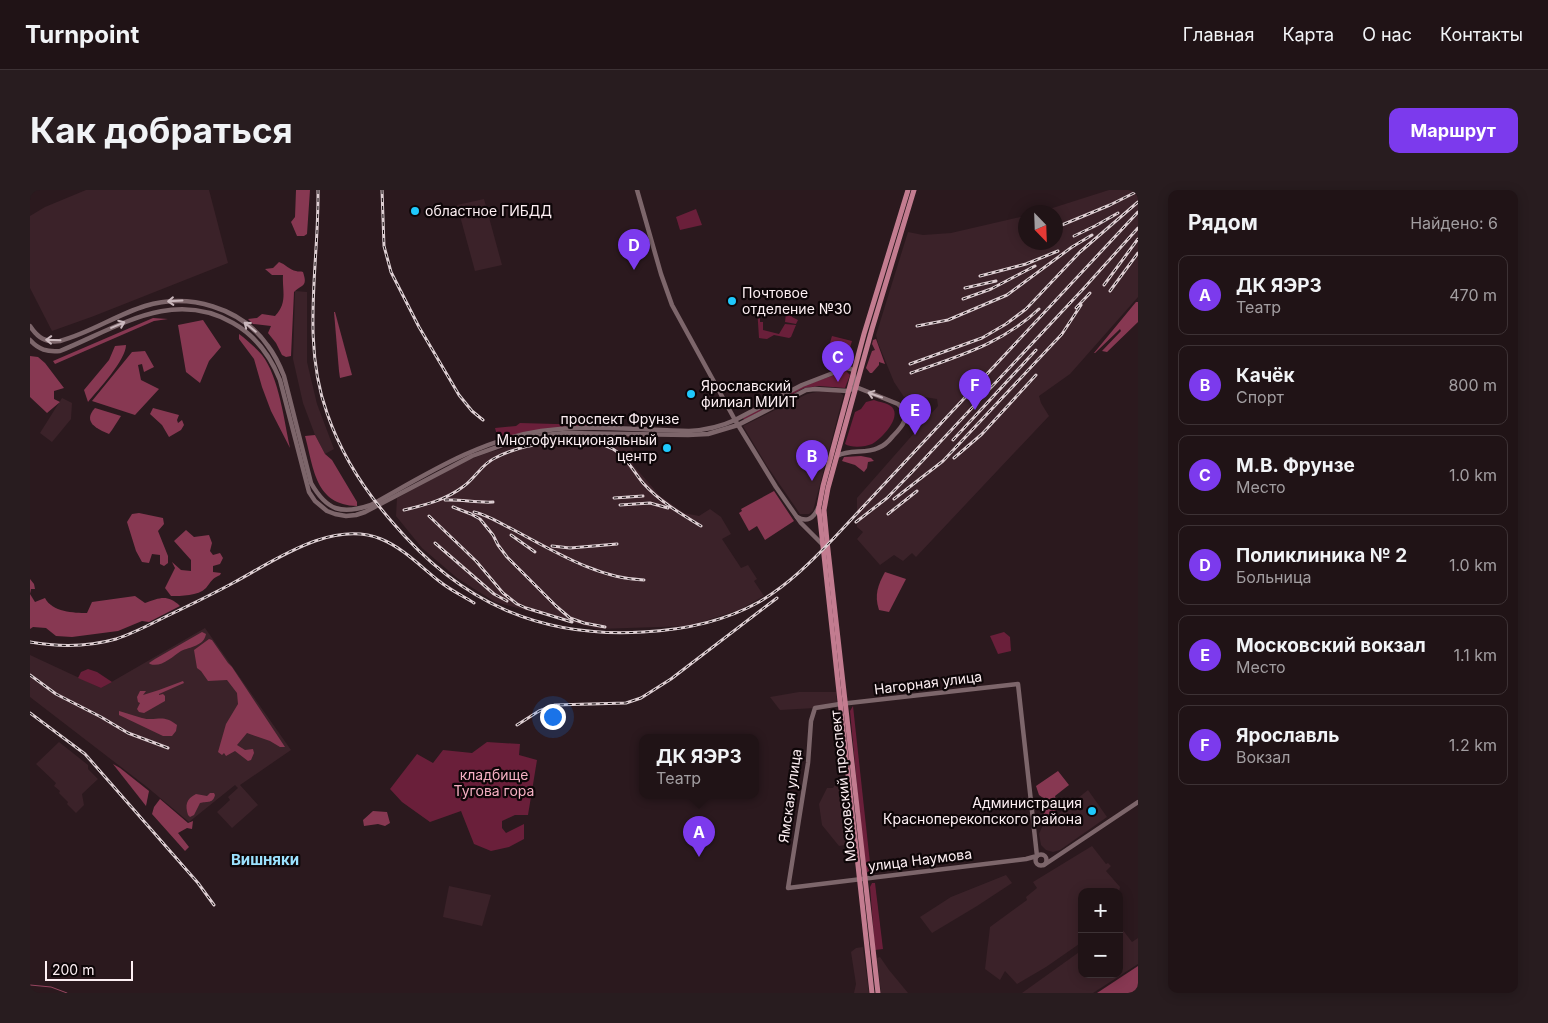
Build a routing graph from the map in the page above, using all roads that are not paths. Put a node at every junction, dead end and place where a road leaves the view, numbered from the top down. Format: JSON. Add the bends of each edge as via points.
{"nodes":[{"id":1,"x":638,"y":190,"type":"edge"},
{"id":2,"x":908,"y":190,"type":"edge"},
{"id":3,"x":914,"y":190,"type":"edge"},
{"id":4,"x":30,"y":326,"type":"edge"},
{"id":5,"x":30,"y":340,"type":"edge"},
{"id":6,"x":851,"y":370,"type":"junction"},
{"id":7,"x":856,"y":387,"type":"junction"},
{"id":8,"x":848,"y":391,"type":"junction"},
{"id":9,"x":735,"y":420,"type":"junction"},
{"id":10,"x":738,"y":425,"type":"junction"},
{"id":11,"x":837,"y":456,"type":"junction"},
{"id":12,"x":819,"y":508,"type":"junction"},
{"id":13,"x":793,"y":512,"type":"junction"},
{"id":14,"x":820,"y":542,"type":"junction"},
{"id":15,"x":843,"y":704,"type":"junction"},
{"id":16,"x":815,"y":708,"type":"joint"},
{"id":17,"x":1138,"y":802,"type":"edge"},
{"id":18,"x":1064,"y":852,"type":"junction"},
{"id":19,"x":1040,"y":855,"type":"junction"},
{"id":20,"x":1026,"y":859,"type":"junction"},
{"id":21,"x":1035,"y":862,"type":"junction"},
{"id":22,"x":1044,"y":865,"type":"junction"},
{"id":23,"x":861,"y":879,"type":"junction"},
{"id":24,"x":788,"y":888,"type":"joint"},
{"id":25,"x":872,"y":993,"type":"edge"},
{"id":26,"x":878,"y":993,"type":"edge"}],
"edges":[{"from":1,"to":9,"type":"main road","via":[[669,299]]},
{"from":2,"to":6,"type":"main road","name":"Московский проспект","via":[[856,363]]},
{"from":3,"to":7,"type":"main road","name":"Московский проспект"},
{"from":9,"to":4,"type":"main road","name":"проспект Фрунзе","one_way":true,"via":[[698,431],[580,428],[524,434],[466,454],[371,505],[346,510],[325,503],[311,483],[277,359],[259,334],[234,316],[214,306],[182,301],[160,302],[60,341],[44,340]]},
{"from":5,"to":10,"type":"main road","name":"проспект Фрунзе","one_way":true,"via":[[43,351],[51,352],[132,319],[165,310],[184,308],[225,318],[255,339],[275,368],[307,484],[315,501],[327,511],[346,516],[377,507],[472,456],[535,436],[579,432],[694,435]]},
{"from":6,"to":7,"type":"main road"},
{"from":6,"to":8,"type":"main road","name":"Московский проспект"},
{"from":6,"to":9,"type":"main road","name":"проспект Фрунзе","via":[[811,381]]},
{"from":7,"to":8,"type":"main road"},
{"from":7,"to":11,"type":"main road","name":"Московский проспект"},
{"from":11,"to":7,"type":"main road","one_way":true,"via":[[880,448],[905,423],[904,409],[898,404]]},
{"from":8,"to":10,"type":"main road","name":"проспект Фрунзе","via":[[806,390]]},
{"from":8,"to":12,"type":"main road","name":"Московский проспект"},
{"from":9,"to":10,"type":"main road"},
{"from":10,"to":13,"type":"main road"},
{"from":11,"to":15,"type":"main road","name":"Московский проспект","via":[[824,513],[830,547]]},
{"from":12,"to":13,"type":"main road","via":[[807,520],[800,519]]},
{"from":12,"to":14,"type":"main road","name":"Московский проспект"},
{"from":13,"to":14,"type":"main road"},
{"from":14,"to":15,"type":"main road","name":"Московский проспект"},
{"from":15,"to":16,"type":"main road","name":"Нагорная улица"},
{"from":15,"to":19,"type":"main road","name":"Нагорная улица","via":[[1018,684],[1036,844]]},
{"from":15,"to":23,"type":"main road","name":"Московский проспект"},
{"from":16,"to":24,"type":"main road","name":"Ямская улица"},
{"from":17,"to":18,"type":"main road"},
{"from":18,"to":19,"type":"main road","name":"улица Наумова"},
{"from":18,"to":22,"type":"main road"},
{"from":19,"to":20,"type":"main road","name":"улица Наумова"},
{"from":19,"to":21,"type":"main road"},
{"from":19,"to":22,"type":"main road","via":[[1046,859]]},
{"from":20,"to":21,"type":"main road","name":"улица Наумова"},
{"from":20,"to":23,"type":"main road","name":"улица Наумова"},
{"from":21,"to":22,"type":"main road","name":"улица Наумова","via":[[1039,866]]},
{"from":23,"to":24,"type":"main road","name":"улица Наумова"},
{"from":23,"to":25,"type":"main road","name":"Московский проспект"},
{"from":23,"to":26,"type":"main road","name":"Московский проспект"}]}
